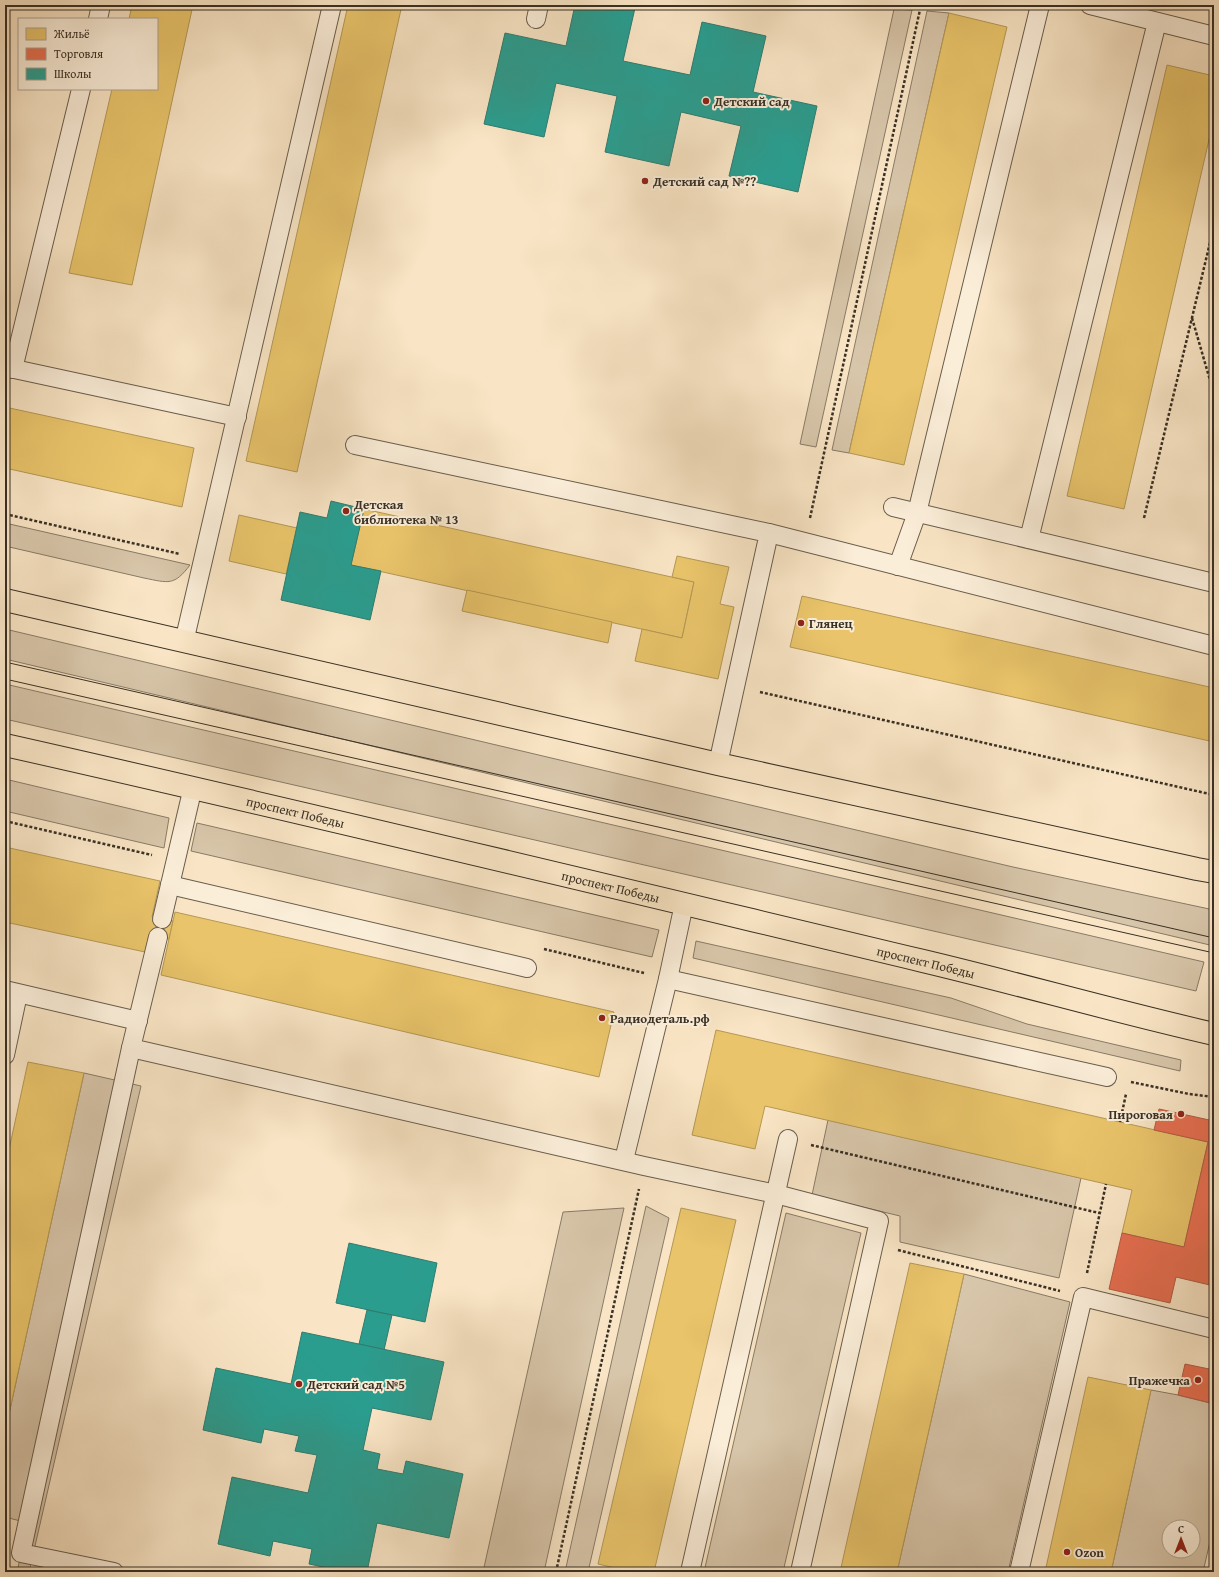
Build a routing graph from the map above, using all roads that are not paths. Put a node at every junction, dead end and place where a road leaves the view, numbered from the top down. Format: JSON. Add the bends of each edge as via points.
{"nodes":[{"id":1,"x":101,"y":5,"type":"edge"},
{"id":2,"x":332,"y":5,"type":"edge"},
{"id":3,"x":1040,"y":5,"type":"edge"},
{"id":4,"x":1090,"y":5,"type":"edge"},
{"id":5,"x":98,"y":18,"type":"edge"},
{"id":6,"x":1158,"y":22,"type":"junction"},
{"id":7,"x":1214,"y":36,"type":"edge"},
{"id":8,"x":81,"y":90,"type":"edge"},
{"id":9,"x":9,"y":368,"type":"edge"},
{"id":10,"x":236,"y":418,"type":"junction"},
{"id":11,"x":355,"y":445,"type":"dead end"},
{"id":12,"x":894,"y":507,"type":"dead end"},
{"id":13,"x":917,"y":513,"type":"junction"},
{"id":14,"x":769,"y":533,"type":"junction"},
{"id":15,"x":1029,"y":539,"type":"junction"},
{"id":16,"x":898,"y":566,"type":"junction"},
{"id":17,"x":1214,"y":583,"type":"edge"},
{"id":18,"x":5,"y":600,"type":"edge"},
{"id":19,"x":184,"y":642,"type":"junction"},
{"id":20,"x":1214,"y":646,"type":"edge"},
{"id":21,"x":5,"y":745,"type":"edge"},
{"id":22,"x":718,"y":764,"type":"junction"},
{"id":23,"x":193,"y":787,"type":"junction"},
{"id":24,"x":1214,"y":872,"type":"edge"},
{"id":25,"x":170,"y":885,"type":"junction"},
{"id":26,"x":684,"y":904,"type":"junction"},
{"id":27,"x":162,"y":919,"type":"dead end"},
{"id":28,"x":158,"y":937,"type":"dead end"},
{"id":29,"x":527,"y":968,"type":"dead end"},
{"id":30,"x":668,"y":979,"type":"junction"},
{"id":31,"x":12,"y":992,"type":"edge"},
{"id":32,"x":138,"y":1021,"type":"junction"},
{"id":33,"x":1214,"y":1034,"type":"edge"},
{"id":34,"x":131,"y":1048,"type":"junction"},
{"id":35,"x":5,"y":1055,"type":"edge"},
{"id":36,"x":1107,"y":1077,"type":"dead end"},
{"id":37,"x":788,"y":1139,"type":"road end"},
{"id":38,"x":624,"y":1160,"type":"junction"},
{"id":39,"x":776,"y":1194,"type":"junction"},
{"id":40,"x":1214,"y":1329,"type":"edge"},
{"id":41,"x":114,"y":1572,"type":"edge"},
{"id":42,"x":690,"y":1572,"type":"edge"},
{"id":43,"x":800,"y":1572,"type":"edge"},
{"id":44,"x":1019,"y":1572,"type":"edge"}],
"edges":[{"from":1,"to":5,"type":"lane"},
{"from":2,"to":10,"type":"lane"},
{"from":3,"to":13,"type":"lane"},
{"from":4,"to":6,"type":"lane"},
{"from":6,"to":7,"type":"lane"},
{"from":6,"to":15,"type":"lane"},
{"from":8,"to":9,"type":"lane"},
{"from":9,"to":10,"type":"lane"},
{"from":10,"to":19,"type":"lane"},
{"from":11,"to":14,"type":"lane"},
{"from":12,"to":13,"type":"lane"},
{"from":13,"to":15,"type":"lane"},
{"from":13,"to":16,"type":"lane"},
{"from":14,"to":16,"type":"lane"},
{"from":14,"to":22,"type":"lane"},
{"from":15,"to":17,"type":"lane"},
{"from":16,"to":20,"type":"lane"},
{"from":18,"to":19,"type":"main road"},
{"from":19,"to":22,"type":"main road"},
{"from":21,"to":23,"type":"main road","name":"проспект Победы"},
{"from":22,"to":24,"type":"main road"},
{"from":23,"to":25,"type":"lane"},
{"from":23,"to":26,"type":"main road","name":"проспект Победы"},
{"from":25,"to":27,"type":"lane"},
{"from":25,"to":29,"type":"lane"},
{"from":26,"to":30,"type":"lane"},
{"from":26,"to":33,"type":"main road","name":"проспект Победы"},
{"from":28,"to":32,"type":"lane"},
{"from":30,"to":36,"type":"lane"},
{"from":30,"to":38,"type":"lane"},
{"from":31,"to":32,"type":"lane"},
{"from":31,"to":35,"type":"lane"},
{"from":32,"to":34,"type":"lane"},
{"from":34,"to":38,"type":"lane"},
{"from":34,"to":41,"type":"lane","via":[[21,1553]]},
{"from":37,"to":39,"type":"lane"},
{"from":38,"to":39,"type":"lane"},
{"from":39,"to":42,"type":"lane"},
{"from":39,"to":43,"type":"lane","via":[[879,1221]]},
{"from":40,"to":44,"type":"lane","via":[[1083,1296]]}]}
